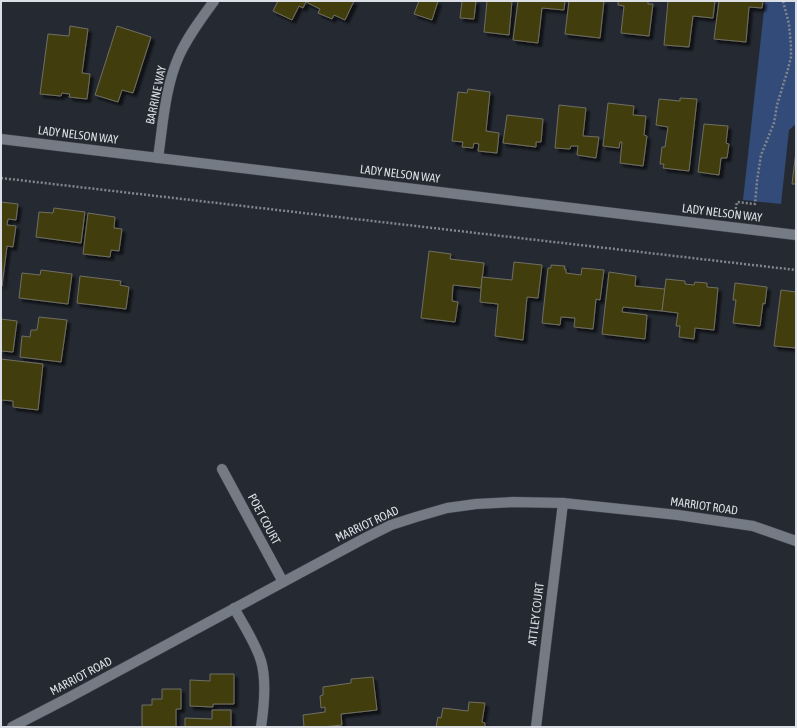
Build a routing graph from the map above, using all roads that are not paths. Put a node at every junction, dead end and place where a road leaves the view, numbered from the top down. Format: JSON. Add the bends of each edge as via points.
{"nodes":[{"id":1,"x":214,"y":1,"type":"edge"},
{"id":2,"x":1,"y":139,"type":"edge"},
{"id":3,"x":158,"y":158,"type":"junction"},
{"id":4,"x":796,"y":235,"type":"edge"},
{"id":5,"x":222,"y":470,"type":"dead end"},
{"id":6,"x":563,"y":503,"type":"junction"},
{"id":7,"x":796,"y":541,"type":"edge"},
{"id":8,"x":283,"y":582,"type":"junction"},
{"id":9,"x":234,"y":608,"type":"junction"},
{"id":10,"x":12,"y":727,"type":"edge"},
{"id":11,"x":261,"y":727,"type":"edge"},
{"id":12,"x":536,"y":727,"type":"edge"}],
"edges":[{"from":1,"to":3,"type":"street","name":"BARRINE WAY","via":[[194,28],[179,56],[170,81]]},
{"from":2,"to":3,"type":"street","name":"LADY NELSON WAY"},
{"from":3,"to":4,"type":"street","name":"LADY NELSON WAY"},
{"from":5,"to":8,"type":"street","name":"POET COURT"},
{"from":6,"to":7,"type":"street","name":"MARRIOT ROAD","via":[[719,520],[753,526]]},
{"from":6,"to":8,"type":"street","name":"MARRIOT ROAD","via":[[513,502],[447,508],[391,526]]},
{"from":6,"to":12,"type":"street","name":"ATTLEY COURT"},
{"from":8,"to":9,"type":"street","name":"MARRIOT ROAD"},
{"from":9,"to":10,"type":"street","name":"MARRIOT ROAD"},
{"from":9,"to":11,"type":"street","via":[[261,662],[264,704]]}]}
